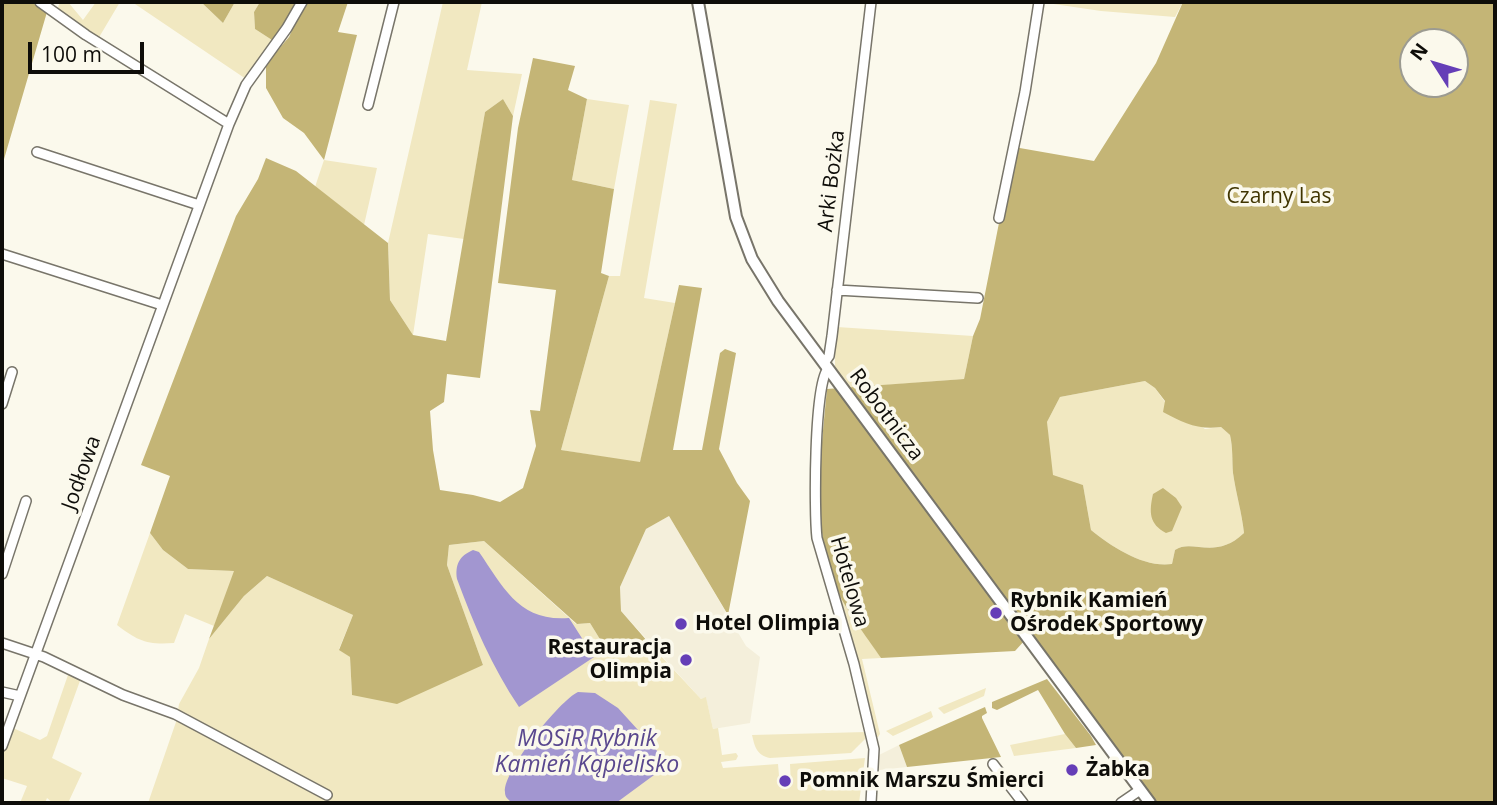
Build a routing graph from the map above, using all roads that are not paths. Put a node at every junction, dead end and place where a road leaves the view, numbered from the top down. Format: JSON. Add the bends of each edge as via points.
{"nodes":[{"id":1,"x":40,"y":2,"type":"edge"},
{"id":2,"x":302,"y":2,"type":"edge"},
{"id":3,"x":394,"y":2,"type":"edge"},
{"id":4,"x":698,"y":2,"type":"edge"},
{"id":5,"x":871,"y":2,"type":"edge"},
{"id":6,"x":1039,"y":2,"type":"edge"},
{"id":7,"x":368,"y":105,"type":"dead end"},
{"id":8,"x":229,"y":124,"type":"junction"},
{"id":9,"x":37,"y":152,"type":"dead end"},
{"id":10,"x":199,"y":205,"type":"junction"},
{"id":11,"x":999,"y":218,"type":"dead end"},
{"id":12,"x":2,"y":254,"type":"edge"},
{"id":13,"x":837,"y":290,"type":"junction"},
{"id":14,"x":978,"y":298,"type":"dead end"},
{"id":15,"x":162,"y":305,"type":"junction"},
{"id":16,"x":826,"y":366,"type":"junction"},
{"id":17,"x":12,"y":372,"type":"dead end"},
{"id":18,"x":2,"y":404,"type":"edge"},
{"id":19,"x":26,"y":501,"type":"dead end"},
{"id":20,"x":2,"y":574,"type":"edge"},
{"id":21,"x":2,"y":643,"type":"edge"},
{"id":22,"x":35,"y":654,"type":"junction"},
{"id":23,"x":2,"y":692,"type":"edge"},
{"id":24,"x":20,"y":696,"type":"junction"},
{"id":25,"x":2,"y":746,"type":"edge"},
{"id":26,"x":993,"y":764,"type":"dead end"},
{"id":27,"x":1140,"y":790,"type":"junction"},
{"id":28,"x":327,"y":795,"type":"dead end"},
{"id":29,"x":871,"y":803,"type":"edge"},
{"id":30,"x":1023,"y":803,"type":"edge"},
{"id":31,"x":1121,"y":803,"type":"edge"},
{"id":32,"x":1150,"y":803,"type":"edge"}],
"edges":[{"from":1,"to":8,"type":"street"},
{"from":2,"to":8,"type":"street","name":"Jodłowa","via":[[246,85]]},
{"from":3,"to":7,"type":"street"},
{"from":4,"to":16,"type":"street","name":"Robotnicza","via":[[731,195],[743,238],[763,280]]},
{"from":5,"to":13,"type":"street","name":"Arki Bożka"},
{"from":6,"to":11,"type":"street"},
{"from":8,"to":10,"type":"street","name":"Jodłowa"},
{"from":9,"to":10,"type":"street"},
{"from":10,"to":15,"type":"street","name":"Jodłowa"},
{"from":12,"to":15,"type":"street"},
{"from":13,"to":14,"type":"street"},
{"from":13,"to":16,"type":"street","name":"Arki Bożka"},
{"from":15,"to":22,"type":"street","name":"Jodłowa"},
{"from":16,"to":27,"type":"street","name":"Robotnicza"},
{"from":16,"to":29,"type":"street","name":"Hotelowa","via":[[814,517],[874,749]]},
{"from":17,"to":18,"type":"street"},
{"from":19,"to":20,"type":"street"},
{"from":21,"to":22,"type":"street"},
{"from":22,"to":24,"type":"street","name":"Jodłowa"},
{"from":22,"to":28,"type":"street","via":[[175,714]]},
{"from":23,"to":24,"type":"street"},
{"from":24,"to":25,"type":"street","name":"Jodłowa"},
{"from":26,"to":30,"type":"street"},
{"from":27,"to":31,"type":"street"},
{"from":27,"to":32,"type":"street","name":"Robotnicza"}]}
